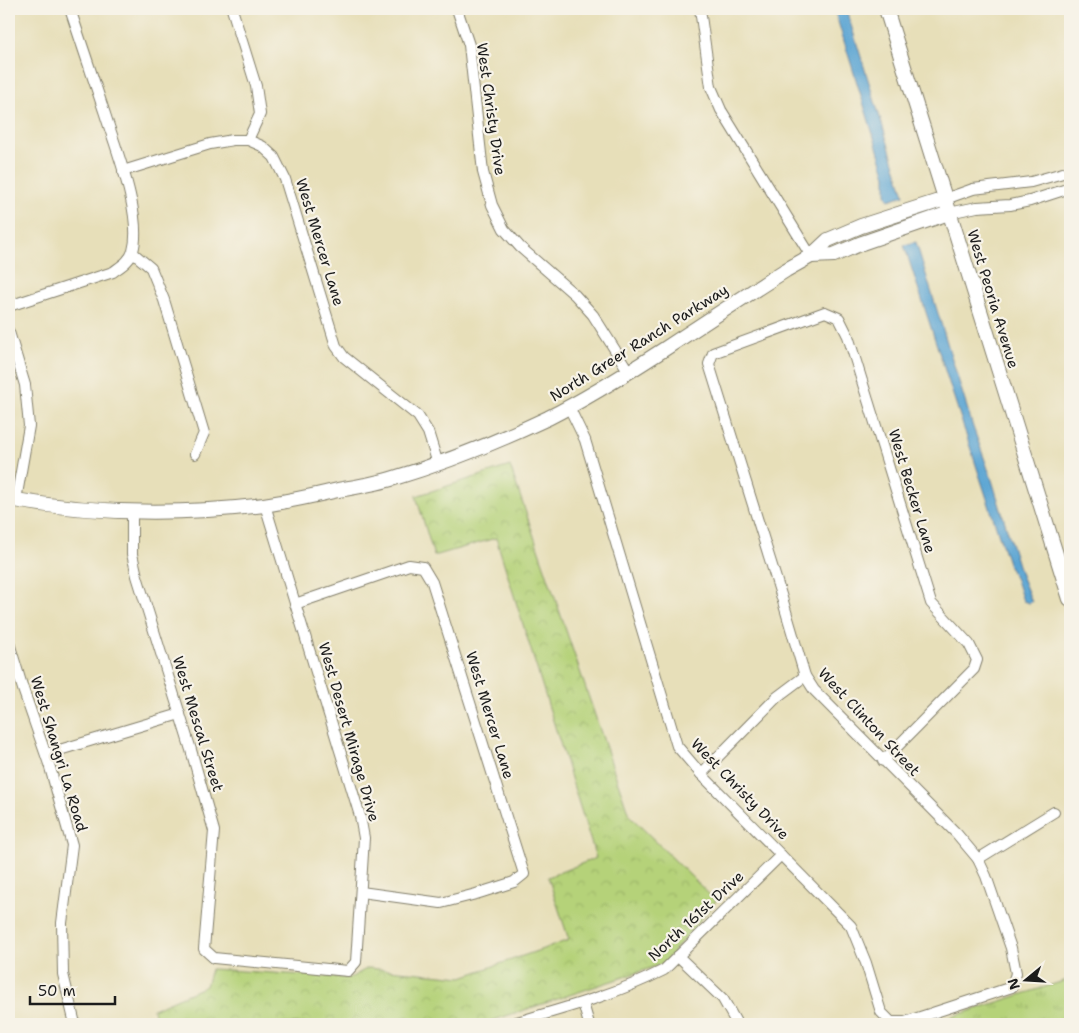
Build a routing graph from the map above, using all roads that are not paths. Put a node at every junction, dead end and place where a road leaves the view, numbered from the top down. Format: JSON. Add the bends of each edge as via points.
{"nodes":[{"id":1,"x":70,"y":9,"type":"edge"},
{"id":2,"x":232,"y":9,"type":"edge"},
{"id":3,"x":457,"y":9,"type":"edge"},
{"id":4,"x":700,"y":9,"type":"edge"},
{"id":5,"x":886,"y":9,"type":"edge"},
{"id":6,"x":248,"y":140,"type":"junction"},
{"id":7,"x":123,"y":171,"type":"junction"},
{"id":8,"x":1070,"y":171,"type":"edge"},
{"id":9,"x":1070,"y":188,"type":"edge"},
{"id":10,"x":947,"y":206,"type":"junction"},
{"id":11,"x":132,"y":253,"type":"junction"},
{"id":12,"x":811,"y":256,"type":"junction"},
{"id":13,"x":9,"y":306,"type":"edge"},
{"id":14,"x":839,"y":318,"type":"joint"},
{"id":15,"x":9,"y":332,"type":"edge"},
{"id":16,"x":629,"y":372,"type":"junction"},
{"id":17,"x":569,"y":407,"type":"junction"},
{"id":18,"x":195,"y":454,"type":"dead end"},
{"id":19,"x":438,"y":464,"type":"junction"},
{"id":20,"x":12,"y":500,"type":"edge"},
{"id":21,"x":264,"y":504,"type":"junction"},
{"id":22,"x":132,"y":511,"type":"junction"},
{"id":23,"x":1070,"y":599,"type":"edge"},
{"id":24,"x":295,"y":604,"type":"junction"},
{"id":25,"x":9,"y":643,"type":"edge"},
{"id":26,"x":12,"y":668,"type":"edge"},
{"id":27,"x":805,"y":676,"type":"junction"},
{"id":28,"x":180,"y":714,"type":"junction"},
{"id":29,"x":46,"y":754,"type":"junction"},
{"id":30,"x":883,"y":761,"type":"junction"},
{"id":31,"x":701,"y":774,"type":"junction"},
{"id":32,"x":1054,"y":812,"type":"dead end"},
{"id":33,"x":781,"y":855,"type":"junction"},
{"id":34,"x":978,"y":859,"type":"junction"},
{"id":35,"x":360,"y":892,"type":"junction"},
{"id":36,"x":678,"y":956,"type":"junction"},
{"id":37,"x":348,"y":971,"type":"joint"},
{"id":38,"x":1016,"y":973,"type":"joint"},
{"id":39,"x":583,"y":1003,"type":"junction"},
{"id":40,"x":75,"y":1024,"type":"edge"},
{"id":41,"x":510,"y":1024,"type":"edge"},
{"id":42,"x":589,"y":1024,"type":"edge"},
{"id":43,"x":737,"y":1024,"type":"edge"}],
"edges":[{"from":1,"to":7,"type":"street"},
{"from":2,"to":6,"type":"street","via":[[256,86],[260,114]]},
{"from":3,"to":16,"type":"street","name":"West Christy Drive","via":[[469,45],[483,172],[492,205],[504,229],[520,247],[593,315]]},
{"from":4,"to":12,"type":"street","via":[[711,87],[721,110]]},
{"from":5,"to":10,"type":"street","name":"West Peoria Avenue"},
{"from":6,"to":7,"type":"street","via":[[210,144]]},
{"from":6,"to":19,"type":"street","name":"West Mercer Lane","via":[[262,146],[274,157],[285,179],[336,346],[344,357],[418,416],[428,432]]},
{"from":7,"to":11,"type":"street","via":[[136,238]]},
{"from":8,"to":10,"type":"street","via":[[1031,182],[973,189]]},
{"from":9,"to":10,"type":"street","via":[[1010,205]]},
{"from":10,"to":12,"type":"street","name":"North Greer Ranch Parkway","via":[[861,226],[828,240]]},
{"from":10,"to":23,"type":"street","name":"West Peoria Avenue"},
{"from":11,"to":13,"type":"street","via":[[127,262],[112,272]]},
{"from":11,"to":18,"type":"street","via":[[152,268],[164,300],[204,433]]},
{"from":12,"to":16,"type":"street","name":"North Greer Ranch Parkway"},
{"from":14,"to":27,"type":"street","name":"West Clinton Street","via":[[825,312],[713,353],[709,364]]},
{"from":14,"to":30,"type":"street","name":"West Becker Lane","via":[[848,336],[931,603],[969,644],[977,660],[974,669]]},
{"from":15,"to":20,"type":"street","via":[[25,385],[29,426]]},
{"from":16,"to":17,"type":"street","name":"North Greer Ranch Parkway"},
{"from":17,"to":19,"type":"street","name":"North Greer Ranch Parkway","via":[[518,432]]},
{"from":17,"to":31,"type":"street","name":"West Christy Drive","via":[[585,440],[677,746]]},
{"from":19,"to":21,"type":"street","name":"North Greer Ranch Parkway","via":[[389,479]]},
{"from":20,"to":22,"type":"street","name":"North Greer Ranch Parkway"},
{"from":21,"to":22,"type":"street","name":"North Greer Ranch Parkway"},
{"from":21,"to":24,"type":"street","name":"West Desert Mirage Drive"},
{"from":22,"to":28,"type":"street","name":"West Mescal Street","via":[[132,554],[136,576]]},
{"from":24,"to":35,"type":"street","name":"West Desert Mirage Drive","via":[[360,816],[364,838]]},
{"from":24,"to":35,"type":"street","name":"West Mercer Lane","via":[[409,565],[423,567],[432,582],[524,874],[514,882],[441,903]]},
{"from":25,"to":26,"type":"street","name":"West Shangri La Road"},
{"from":26,"to":29,"type":"street","name":"West Shangri La Road"},
{"from":27,"to":30,"type":"street","name":"West Clinton Street","via":[[814,690]]},
{"from":27,"to":31,"type":"street","via":[[777,697]]},
{"from":28,"to":29,"type":"street"},
{"from":28,"to":37,"type":"street","name":"West Mescal Street","via":[[214,831],[204,948],[214,958]]},
{"from":29,"to":40,"type":"street","name":"West Shangri La Road","via":[[72,845],[62,923],[63,974]]},
{"from":30,"to":34,"type":"street","name":"West Clinton Street"},
{"from":31,"to":33,"type":"street","name":"West Christy Drive"},
{"from":32,"to":34,"type":"street"},
{"from":33,"to":36,"type":"street","name":"North 161st Drive"},
{"from":33,"to":38,"type":"street","name":"West Christy Drive","via":[[851,926],[881,1012],[891,1022],[905,1022],[1012,987]]},
{"from":34,"to":38,"type":"street","name":"West Clinton Street","via":[[1011,948]]},
{"from":35,"to":37,"type":"street","name":"West Desert Mirage Drive","via":[[356,962]]},
{"from":36,"to":39,"type":"street","name":"North 161st Drive","via":[[664,970],[644,980]]},
{"from":36,"to":43,"type":"street","via":[[724,999]]},
{"from":39,"to":41,"type":"street","name":"North 161st Drive"},
{"from":39,"to":42,"type":"street"}]}
